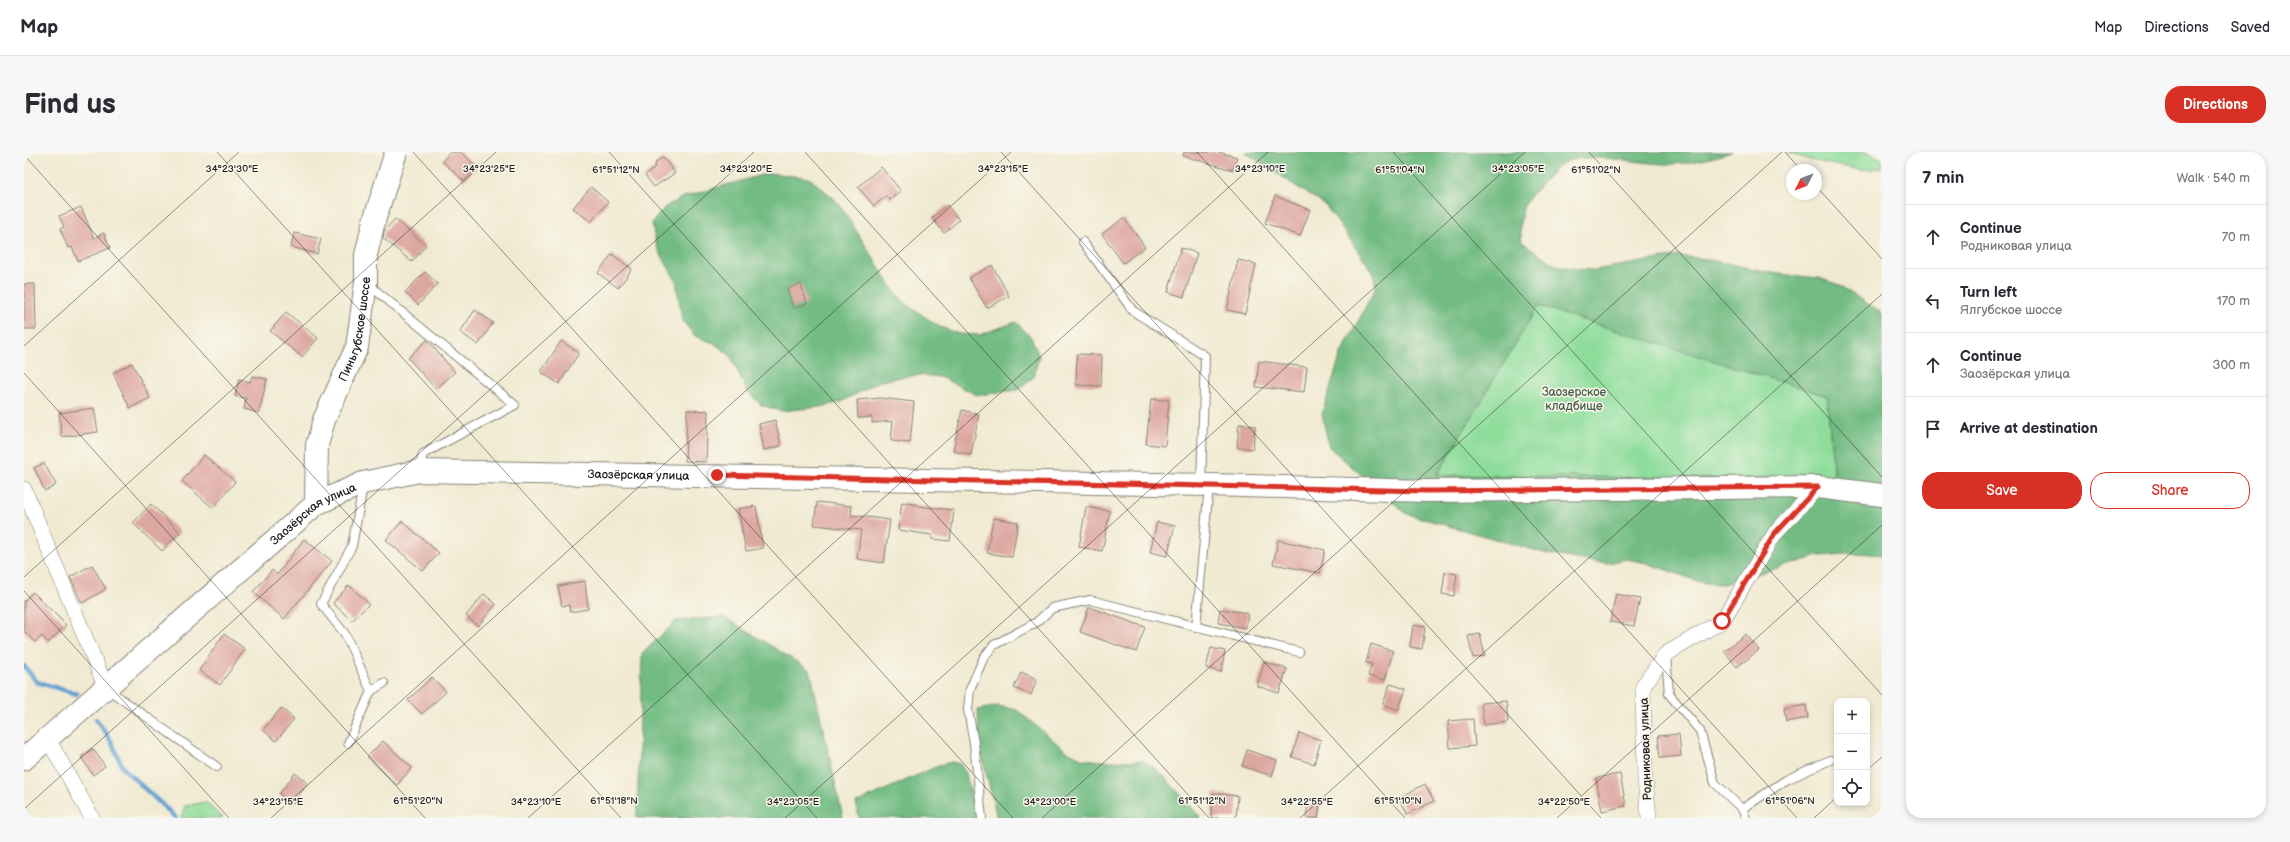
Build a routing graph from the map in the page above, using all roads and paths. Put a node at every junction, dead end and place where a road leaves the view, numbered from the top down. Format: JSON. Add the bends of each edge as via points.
{"nodes":[{"id":1,"x":396,"y":152,"type":"edge"},
{"id":2,"x":1084,"y":242,"type":"dead end"},
{"id":3,"x":366,"y":282,"type":"junction"},
{"id":4,"x":418,"y":470,"type":"junction"},
{"id":5,"x":363,"y":483,"type":"junction"},
{"id":6,"x":1205,"y":485,"type":"junction"},
{"id":7,"x":1818,"y":487,"type":"junction"},
{"id":8,"x":24,"y":489,"type":"edge"},
{"id":9,"x":1882,"y":495,"type":"edge"},
{"id":10,"x":316,"y":504,"type":"junction"},
{"id":11,"x":1196,"y":628,"type":"junction"},
{"id":12,"x":1299,"y":652,"type":"dead end"},
{"id":13,"x":1666,"y":654,"type":"junction"},
{"id":14,"x":384,"y":683,"type":"dead end"},
{"id":15,"x":106,"y":688,"type":"junction"},
{"id":16,"x":371,"y":691,"type":"junction"},
{"id":17,"x":48,"y":739,"type":"junction"},
{"id":18,"x":348,"y":743,"type":"dead end"},
{"id":19,"x":24,"y":759,"type":"edge"},
{"id":20,"x":1830,"y":760,"type":"dead end"},
{"id":21,"x":216,"y":767,"type":"dead end"},
{"id":22,"x":1742,"y":809,"type":"junction"},
{"id":23,"x":92,"y":818,"type":"edge"},
{"id":24,"x":982,"y":818,"type":"edge"},
{"id":25,"x":1649,"y":818,"type":"edge"},
{"id":26,"x":1746,"y":818,"type":"edge"}],
"edges":[{"from":1,"to":3,"type":"street","name":"Пиньгубское шоссе","via":[[366,255]]},
{"from":2,"to":6,"type":"lane","via":[[1133,311],[1204,356]]},
{"from":3,"to":4,"type":"lane","via":[[515,404],[423,454]]},
{"from":3,"to":10,"type":"street","name":"Пиньгубское шоссе","via":[[357,346],[324,420],[317,446]]},
{"from":4,"to":5,"type":"street","name":"Заозёрская улица"},
{"from":4,"to":6,"type":"street","name":"Заозёрская улица"},
{"from":5,"to":10,"type":"street","name":"Заозёрская улица"},
{"from":5,"to":16,"type":"lane","via":[[352,546],[321,604],[345,634]]},
{"from":6,"to":7,"type":"street","name":"Заозёрская улица","via":[[1427,491]]},
{"from":6,"to":11,"type":"lane"},
{"from":7,"to":9,"type":"street","name":"Заозёрская улица"},
{"from":7,"to":13,"type":"street","name":"Родниковая улица","via":[[1775,533],[1722,621]]},
{"from":8,"to":15,"type":"street"},
{"from":10,"to":15,"type":"street","name":"Заозёрская улица"},
{"from":11,"to":12,"type":"lane"},
{"from":11,"to":24,"type":"lane","via":[[1090,600],[1052,608],[1037,622],[994,645],[984,657],[972,683],[968,710]]},
{"from":13,"to":22,"type":"lane","via":[[1669,694],[1700,731],[1715,783]]},
{"from":13,"to":25,"type":"street","name":"Родниковая улица","via":[[1643,686],[1645,780]]},
{"from":14,"to":16,"type":"lane"},
{"from":15,"to":17,"type":"street","name":"Заозёрская улица"},
{"from":15,"to":21,"type":"lane"},
{"from":16,"to":18,"type":"lane"},
{"from":17,"to":19,"type":"street","name":"Заозёрская улица"},
{"from":17,"to":23,"type":"street"},
{"from":20,"to":22,"type":"lane","via":[[1786,780]]},
{"from":22,"to":26,"type":"lane"}]}
